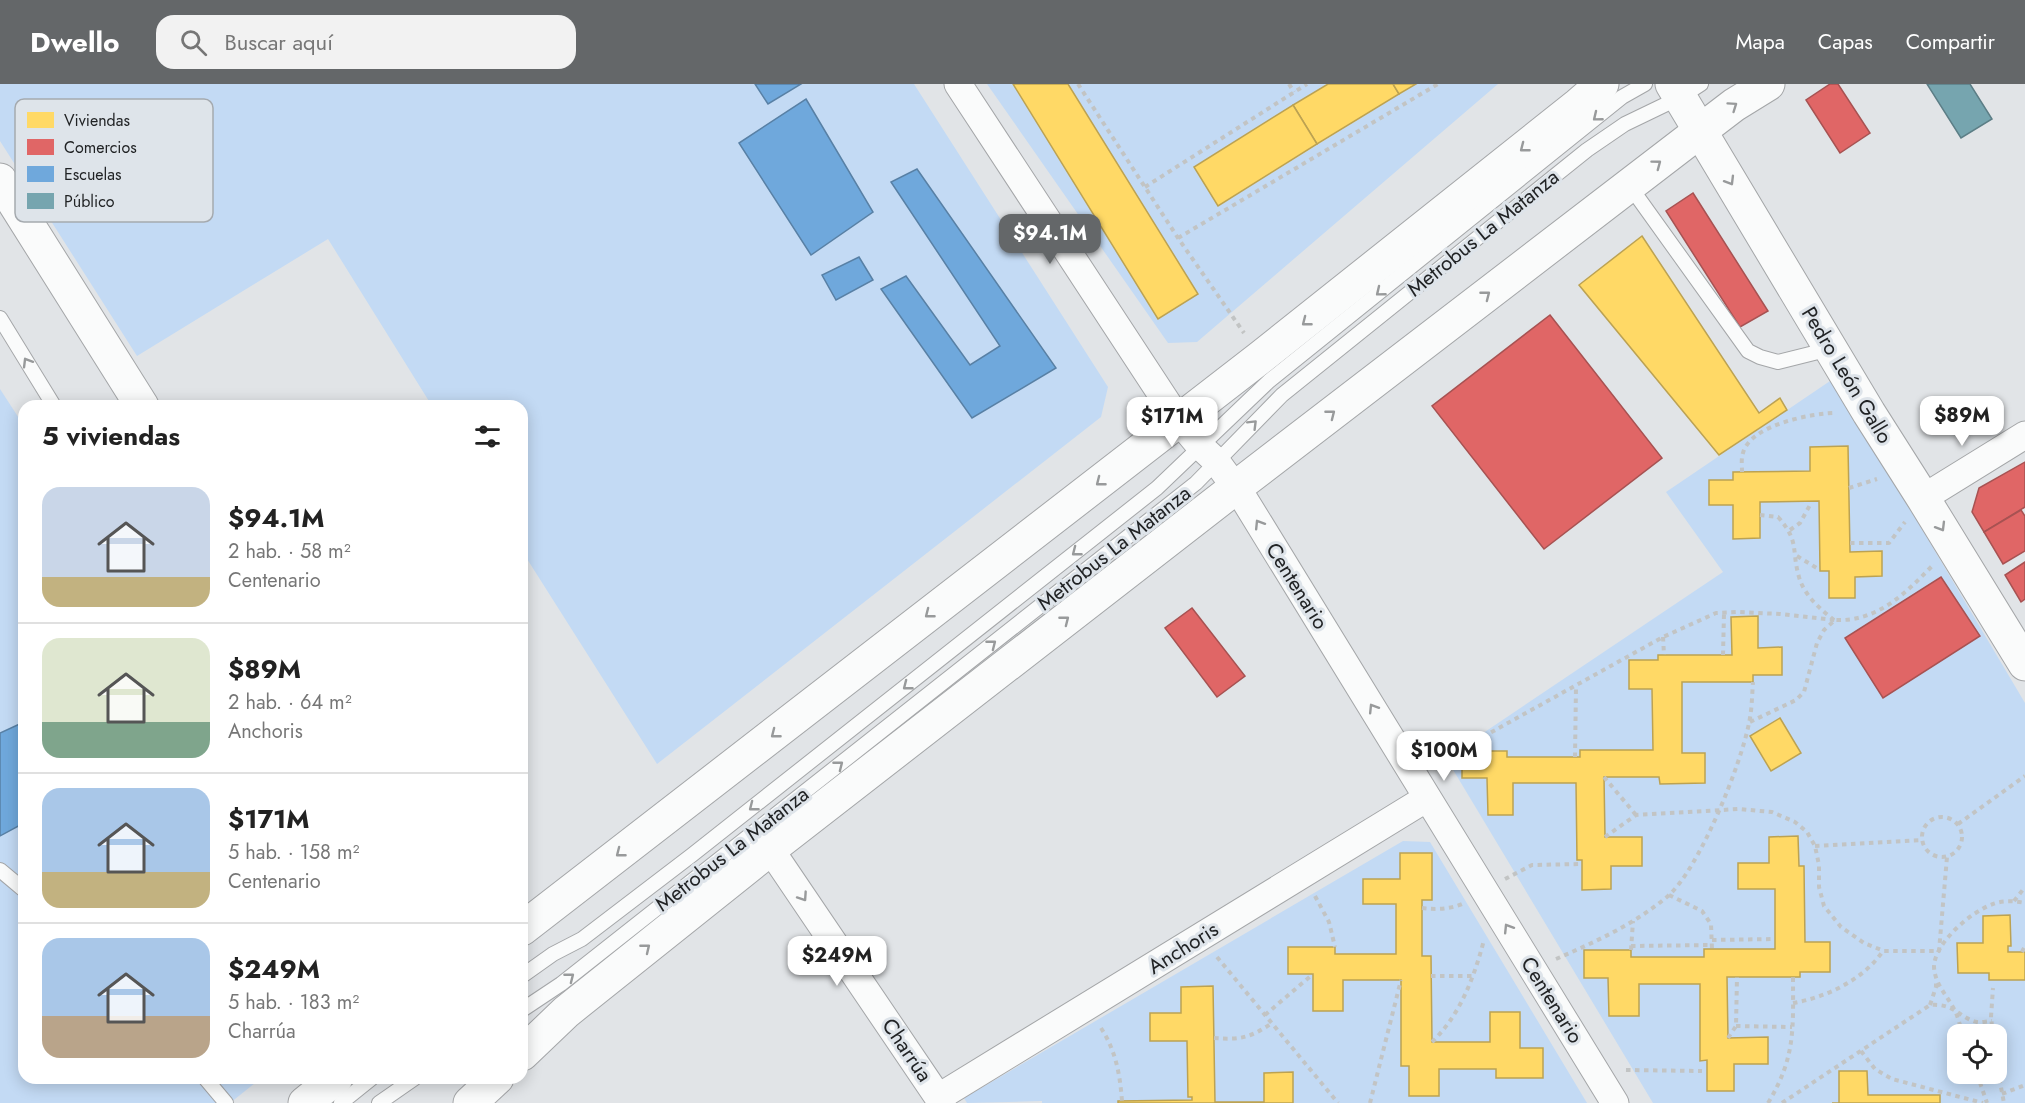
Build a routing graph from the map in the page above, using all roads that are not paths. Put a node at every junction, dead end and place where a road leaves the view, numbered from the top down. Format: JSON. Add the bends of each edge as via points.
{"nodes":[{"id":1,"x":958,"y":84,"type":"edge"},
{"id":2,"x":1602,"y":84,"type":"edge"},
{"id":3,"x":1646,"y":84,"type":"edge"},
{"id":4,"x":1768,"y":84,"type":"edge"},
{"id":5,"x":1685,"y":88,"type":"edge"},
{"id":6,"x":1700,"y":131,"type":"junction"},
{"id":7,"x":0,"y":180,"type":"edge"},
{"id":8,"x":1629,"y":185,"type":"junction"},
{"id":9,"x":15,"y":204,"type":"edge"},
{"id":10,"x":26,"y":222,"type":"edge"},
{"id":11,"x":0,"y":318,"type":"edge"},
{"id":12,"x":1830,"y":349,"type":"junction"},
{"id":13,"x":50,"y":400,"type":"edge"},
{"id":14,"x":138,"y":400,"type":"edge"},
{"id":15,"x":1179,"y":421,"type":"junction"},
{"id":16,"x":2025,"y":435,"type":"edge"},
{"id":17,"x":1208,"y":454,"type":"junction"},
{"id":18,"x":1235,"y":488,"type":"junction"},
{"id":19,"x":1923,"y":498,"type":"junction"},
{"id":20,"x":2025,"y":664,"type":"edge"},
{"id":21,"x":1423,"y":790,"type":"junction"},
{"id":22,"x":770,"y":849,"type":"junction"},
{"id":23,"x":0,"y":870,"type":"edge"},
{"id":24,"x":18,"y":885,"type":"edge"},
{"id":25,"x":528,"y":924,"type":"edge"},
{"id":26,"x":528,"y":972,"type":"edge"},
{"id":27,"x":528,"y":1006,"type":"edge"},
{"id":28,"x":528,"y":1048,"type":"edge"},
{"id":29,"x":210,"y":1084,"type":"edge"},
{"id":30,"x":329,"y":1084,"type":"edge"},
{"id":31,"x":365,"y":1084,"type":"edge"},
{"id":32,"x":406,"y":1084,"type":"edge"},
{"id":33,"x":940,"y":1100,"type":"edge"},
{"id":34,"x":226,"y":1103,"type":"edge"},
{"id":35,"x":305,"y":1103,"type":"edge"},
{"id":36,"x":341,"y":1103,"type":"edge"},
{"id":37,"x":379,"y":1103,"type":"edge"},
{"id":38,"x":1616,"y":1103,"type":"edge"}],
"edges":[{"from":1,"to":15,"type":"street","name":"Centenario"},
{"from":2,"to":15,"type":"main road","one_way":true},
{"from":3,"to":17,"type":"lane","name":"Metrobus La Matanza","one_way":true,"via":[[1622,97],[1269,381]]},
{"from":6,"to":4,"type":"main road","one_way":true},
{"from":5,"to":6,"type":"main road","name":"Pedro León Gallo"},
{"from":17,"to":5,"type":"lane","name":"Metrobus La Matanza","one_way":true,"via":[[1587,150]]},
{"from":8,"to":6,"type":"main road","one_way":true},
{"from":6,"to":12,"type":"main road","name":"Pedro León Gallo","one_way":true},
{"from":7,"to":9,"type":"main road"},
{"from":8,"to":12,"type":"lane","via":[[1748,351],[1778,362]]},
{"from":18,"to":8,"type":"main road","one_way":true},
{"from":10,"to":14,"type":"main road"},
{"from":13,"to":11,"type":"lane","one_way":true},
{"from":12,"to":19,"type":"main road","name":"Pedro León Gallo"},
{"from":15,"to":17,"type":"street","name":"Centenario"},
{"from":15,"to":25,"type":"main road","one_way":true},
{"from":16,"to":19,"type":"street"},
{"from":17,"to":18,"type":"street","name":"Centenario"},
{"from":17,"to":26,"type":"lane","name":"Metrobus La Matanza","one_way":true,"via":[[1157,488],[582,939]]},
{"from":27,"to":17,"type":"lane","name":"Metrobus La Matanza","one_way":true,"via":[[561,984],[1196,483]]},
{"from":21,"to":18,"type":"street","name":"Centenario","one_way":true},
{"from":22,"to":18,"type":"main road","one_way":true},
{"from":19,"to":20,"type":"main road","name":"Pedro León Gallo","one_way":true},
{"from":21,"to":33,"type":"street","name":"Anchoris","via":[[1302,875]]},
{"from":38,"to":21,"type":"street","name":"Centenario","one_way":true},
{"from":28,"to":22,"type":"main road","one_way":true,"via":[[566,1012]]},
{"from":22,"to":33,"type":"street","name":"Charrúa","one_way":true},
{"from":23,"to":24,"type":"lane"},
{"from":29,"to":34,"type":"lane"},
{"from":30,"to":35,"type":"main road"},
{"from":31,"to":36,"type":"lane"},
{"from":32,"to":37,"type":"lane"}]}
